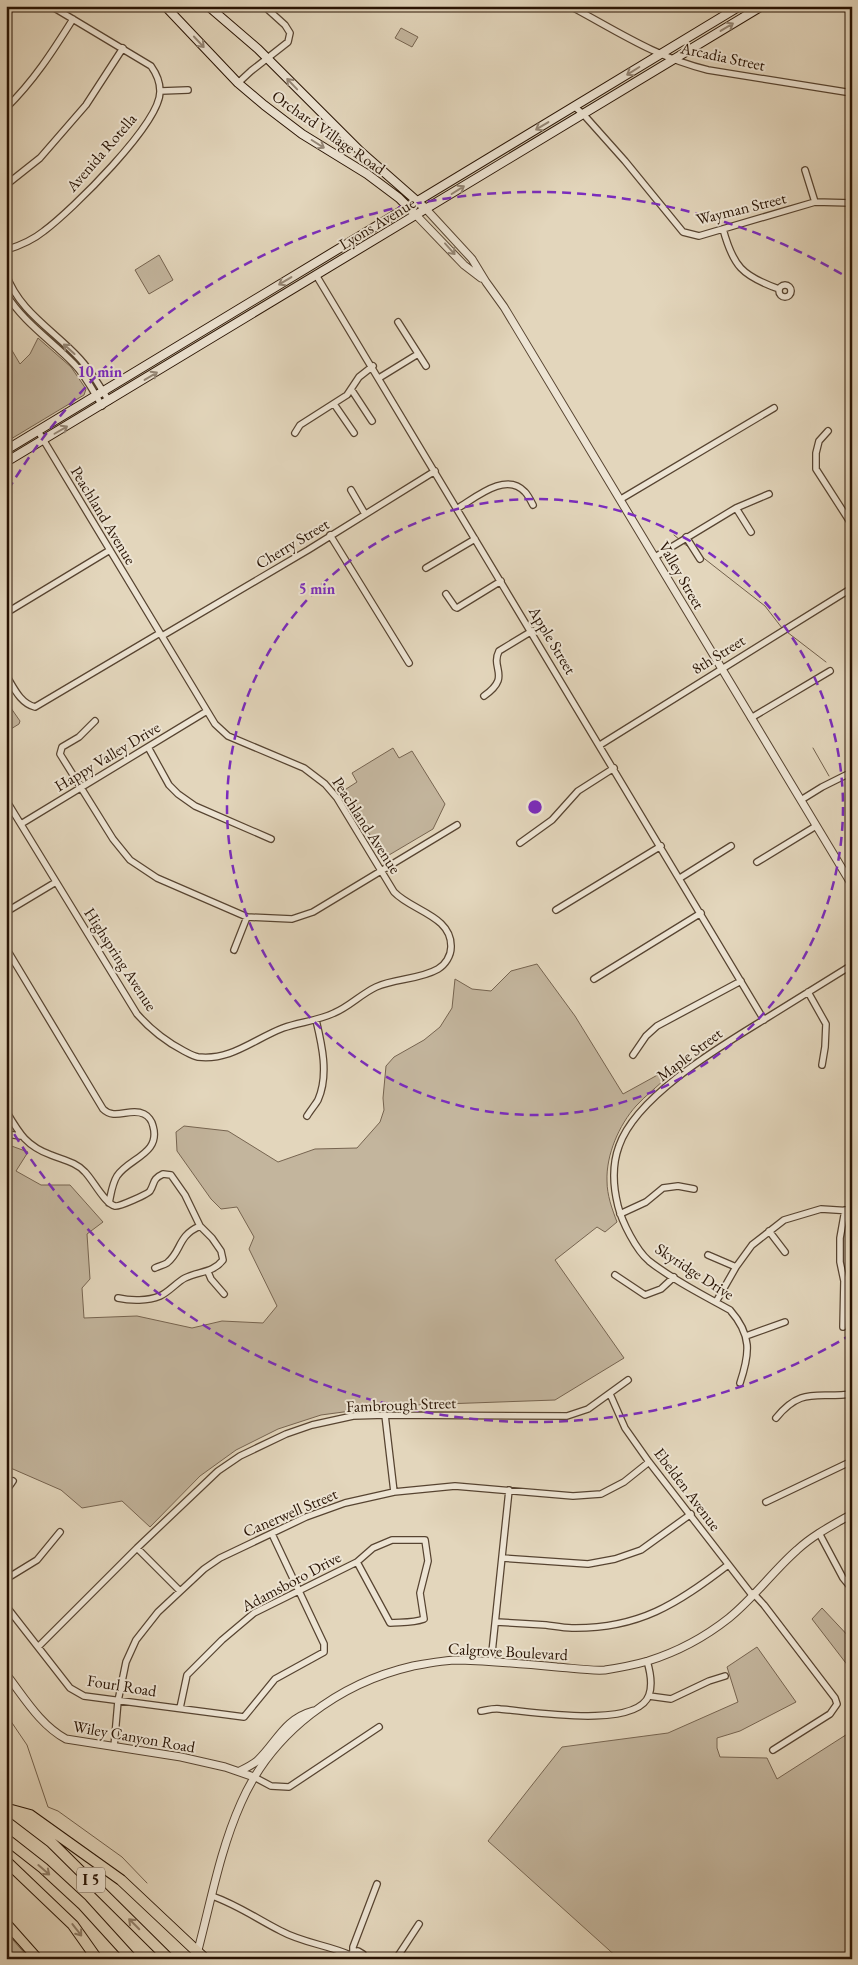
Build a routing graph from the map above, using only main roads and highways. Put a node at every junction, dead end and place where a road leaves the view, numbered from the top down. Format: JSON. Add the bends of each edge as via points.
{"nodes":[{"id":1,"x":165,"y":6,"type":"edge"},
{"id":2,"x":208,"y":6,"type":"edge"},
{"id":3,"x":740,"y":6,"type":"edge"},
{"id":4,"x":762,"y":6,"type":"edge"},
{"id":5,"x":417,"y":201,"type":"junction"},
{"id":6,"x":408,"y":207,"type":"junction"},
{"id":7,"x":426,"y":209,"type":"junction"},
{"id":8,"x":416,"y":215,"type":"junction"},
{"id":9,"x":244,"y":306,"type":"junction"},
{"id":10,"x":246,"y":318,"type":"junction"},
{"id":11,"x":6,"y":450,"type":"edge"},
{"id":12,"x":6,"y":462,"type":"edge"},
{"id":13,"x":7,"y":1809,"type":"edge"},
{"id":14,"x":6,"y":1839,"type":"edge"},
{"id":15,"x":6,"y":1861,"type":"edge"},
{"id":16,"x":6,"y":1923,"type":"edge"},
{"id":17,"x":196,"y":1954,"type":"edge"},
{"id":18,"x":38,"y":1959,"type":"edge"},
{"id":19,"x":97,"y":1959,"type":"edge"},
{"id":20,"x":132,"y":1959,"type":"edge"},
{"id":21,"x":169,"y":1959,"type":"edge"},
{"id":22,"x":205,"y":1959,"type":"edge"}],
"edges":[{"from":1,"to":6,"type":"main road","name":"Orchard Village Road","one_way":true,"via":[[238,83],[289,125],[367,174]]},
{"from":5,"to":2,"type":"main road","name":"Orchard Village Road","one_way":true,"via":[[268,58]]},
{"from":3,"to":5,"type":"main road","name":"Lyons Avenue","one_way":true},
{"from":7,"to":4,"type":"main road","name":"Lyons Avenue","one_way":true},
{"from":5,"to":6,"type":"main road","name":"Lyons Avenue"},
{"from":5,"to":7,"type":"main road","name":"Orchard Village Road"},
{"from":6,"to":8,"type":"main road","name":"Orchard Village Road"},
{"from":6,"to":9,"type":"main road","name":"Lyons Avenue","one_way":true},
{"from":7,"to":8,"type":"main road","name":"Lyons Avenue"},
{"from":8,"to":10,"type":"main road","name":"Lyons Avenue"},
{"from":9,"to":10,"type":"main road"},
{"from":9,"to":11,"type":"main road","name":"Lyons Avenue"},
{"from":12,"to":10,"type":"main road","name":"Lyons Avenue","one_way":true},
{"from":13,"to":17,"type":"highway","via":[[30,1815],[121,1880]]},
{"from":21,"to":13,"type":"highway","number":"I 5","one_way":true,"via":[[58,1849]]},
{"from":14,"to":20,"type":"highway","number":"I 5","one_way":true,"via":[[82,1904]]},
{"from":15,"to":19,"type":"highway","one_way":true,"via":[[73,1925]]},
{"from":16,"to":18,"type":"main road"},
{"from":17,"to":22,"type":"highway"}]}
